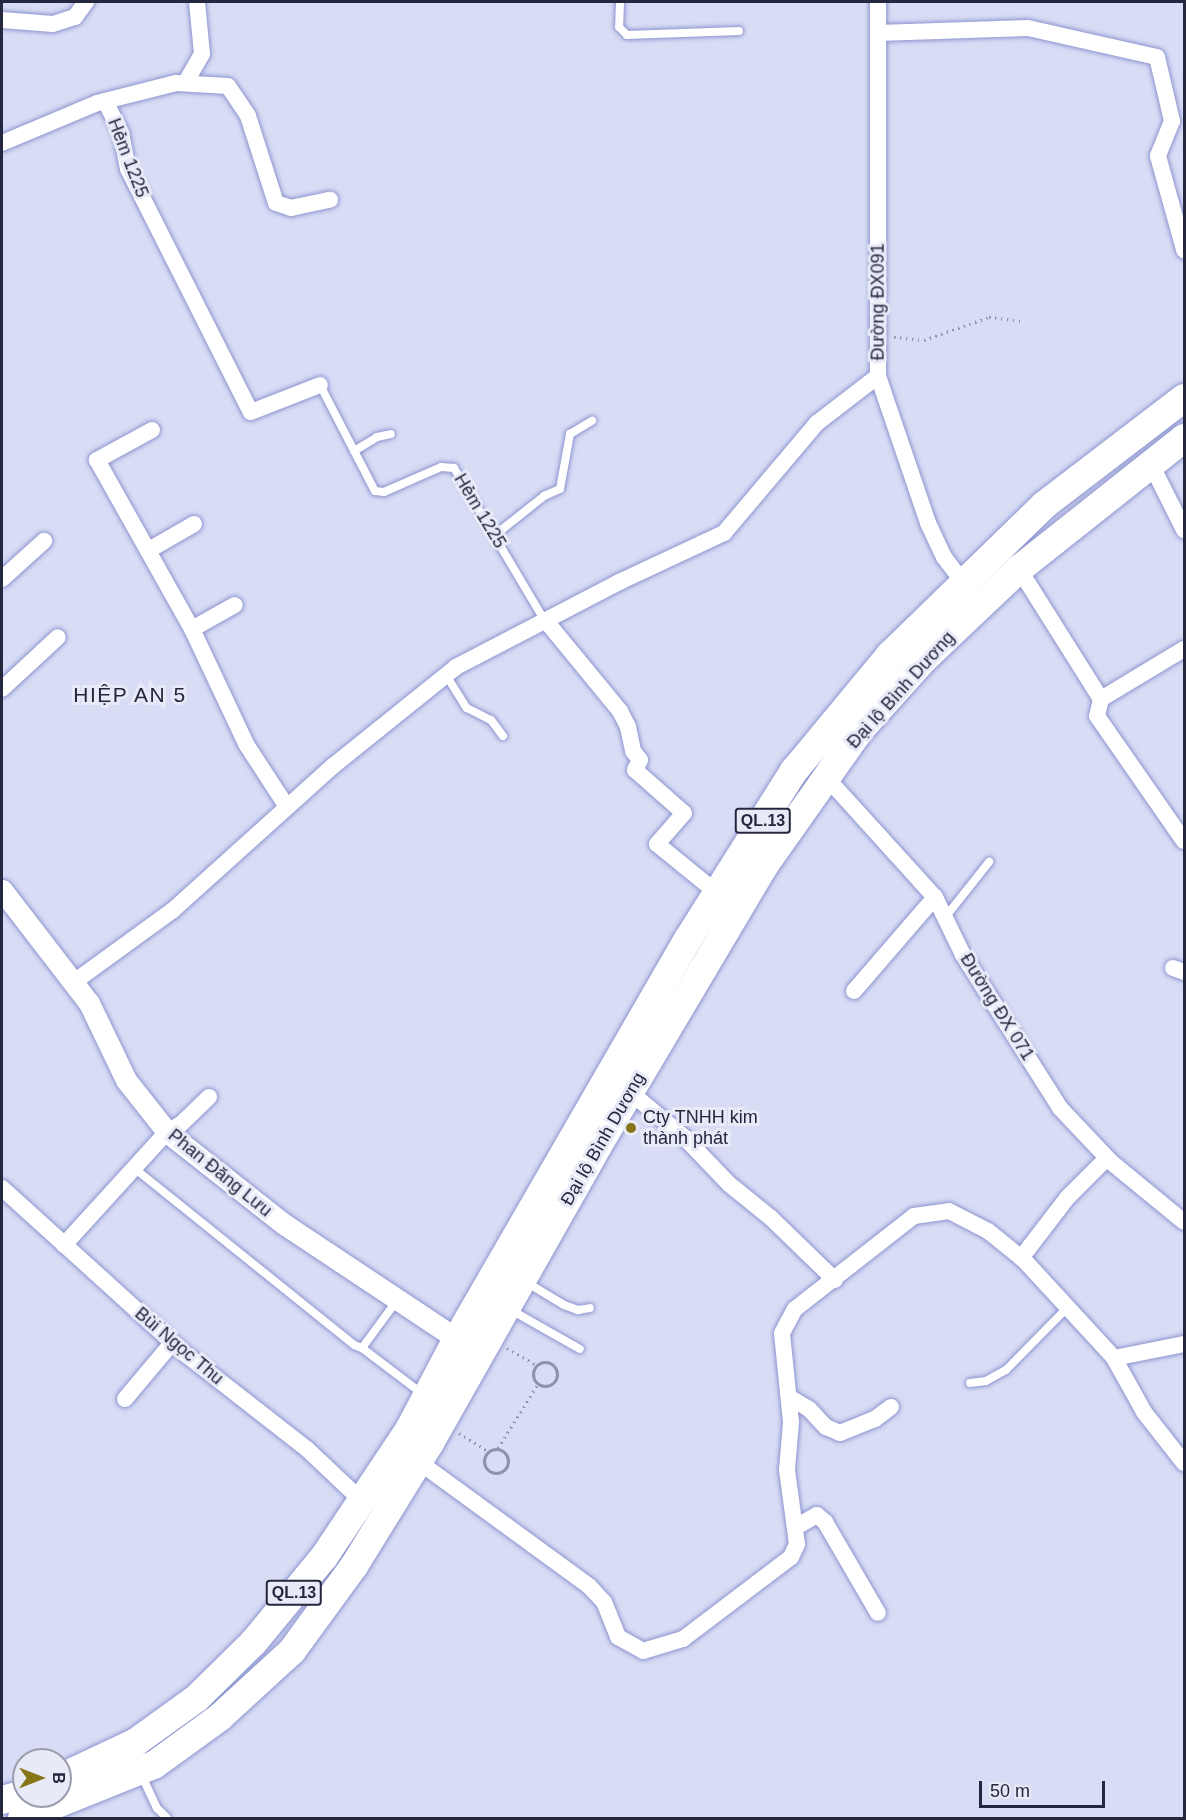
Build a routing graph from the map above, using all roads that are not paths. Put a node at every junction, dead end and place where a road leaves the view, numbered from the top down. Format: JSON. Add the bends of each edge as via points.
{"nodes":[{"id":1,"x":86,"y":2,"type":"edge"},
{"id":2,"x":197,"y":2,"type":"edge"},
{"id":3,"x":620,"y":2,"type":"edge"},
{"id":4,"x":878,"y":2,"type":"edge"},
{"id":5,"x":2,"y":20,"type":"edge"},
{"id":6,"x":739,"y":31,"type":"dead end"},
{"id":7,"x":878,"y":33,"type":"junction"},
{"id":8,"x":187,"y":81,"type":"junction"},
{"id":9,"x":105,"y":101,"type":"junction"},
{"id":10,"x":2,"y":143,"type":"edge"},
{"id":11,"x":330,"y":200,"type":"dead end"},
{"id":12,"x":1185,"y":250,"type":"edge"},
{"id":13,"x":878,"y":376,"type":"junction"},
{"id":14,"x":320,"y":385,"type":"joint"},
{"id":15,"x":1185,"y":398,"type":"edge"},
{"id":16,"x":592,"y":421,"type":"dead end"},
{"id":17,"x":152,"y":430,"type":"dead end"},
{"id":18,"x":391,"y":434,"type":"dead end"},
{"id":19,"x":1185,"y":438,"type":"edge"},
{"id":20,"x":354,"y":451,"type":"junction"},
{"id":21,"x":1151,"y":464,"type":"junction"},
{"id":22,"x":195,"y":524,"type":"dead end"},
{"id":23,"x":1185,"y":530,"type":"edge"},
{"id":24,"x":495,"y":534,"type":"junction"},
{"id":25,"x":44,"y":541,"type":"dead end"},
{"id":26,"x":149,"y":550,"type":"junction"},
{"id":27,"x":1019,"y":569,"type":"junction"},
{"id":28,"x":2,"y":579,"type":"edge"},
{"id":29,"x":965,"y":585,"type":"junction"},
{"id":30,"x":235,"y":605,"type":"dead end"},
{"id":31,"x":546,"y":621,"type":"junction"},
{"id":32,"x":192,"y":629,"type":"junction"},
{"id":33,"x":58,"y":637,"type":"dead end"},
{"id":34,"x":1185,"y":649,"type":"edge"},
{"id":35,"x":446,"y":675,"type":"junction"},
{"id":36,"x":2,"y":689,"type":"edge"},
{"id":37,"x":1101,"y":699,"type":"junction"},
{"id":38,"x":503,"y":736,"type":"dead end"},
{"id":39,"x":826,"y":777,"type":"junction"},
{"id":40,"x":287,"y":807,"type":"junction"},
{"id":41,"x":1185,"y":841,"type":"edge"},
{"id":42,"x":989,"y":862,"type":"dead end"},
{"id":43,"x":2,"y":890,"type":"edge"},
{"id":44,"x":717,"y":893,"type":"junction"},
{"id":45,"x":935,"y":897,"type":"junction"},
{"id":46,"x":947,"y":915,"type":"junction"},
{"id":47,"x":74,"y":982,"type":"junction"},
{"id":48,"x":854,"y":991,"type":"dead end"},
{"id":49,"x":630,"y":1092,"type":"junction"},
{"id":50,"x":209,"y":1097,"type":"dead end"},
{"id":51,"x":167,"y":1132,"type":"junction"},
{"id":52,"x":1107,"y":1158,"type":"junction"},
{"id":53,"x":134,"y":1168,"type":"junction"},
{"id":54,"x":2,"y":1188,"type":"edge"},
{"id":55,"x":1185,"y":1222,"type":"edge"},
{"id":56,"x":64,"y":1245,"type":"junction"},
{"id":57,"x":1021,"y":1258,"type":"junction"},
{"id":58,"x":835,"y":1280,"type":"junction"},
{"id":59,"x":523,"y":1281,"type":"junction"},
{"id":60,"x":399,"y":1299,"type":"junction"},
{"id":61,"x":1068,"y":1306,"type":"junction"},
{"id":62,"x":590,"y":1308,"type":"dead end"},
{"id":63,"x":508,"y":1309,"type":"junction"},
{"id":64,"x":457,"y":1339,"type":"junction"},
{"id":65,"x":172,"y":1343,"type":"junction"},
{"id":66,"x":1185,"y":1344,"type":"edge"},
{"id":67,"x":362,"y":1348,"type":"junction"},
{"id":68,"x":580,"y":1349,"type":"dead end"},
{"id":69,"x":1114,"y":1358,"type":"junction"},
{"id":70,"x":970,"y":1383,"type":"dead end"},
{"id":71,"x":427,"y":1397,"type":"junction"},
{"id":72,"x":789,"y":1397,"type":"junction"},
{"id":73,"x":125,"y":1399,"type":"dead end"},
{"id":74,"x":891,"y":1407,"type":"dead end"},
{"id":75,"x":419,"y":1462,"type":"junction"},
{"id":76,"x":1185,"y":1463,"type":"edge"},
{"id":77,"x":361,"y":1500,"type":"junction"},
{"id":78,"x":796,"y":1527,"type":"junction"},
{"id":79,"x":878,"y":1613,"type":"dead end"},
{"id":80,"x":140,"y":1771,"type":"junction"},
{"id":81,"x":72,"y":1772,"type":"edge"},
{"id":82,"x":2,"y":1800,"type":"edge"},
{"id":83,"x":28,"y":1812,"type":"edge"},
{"id":84,"x":167,"y":1818,"type":"edge"}],
"edges":[{"from":1,"to":5,"type":"street","via":[[75,17],[53,24]]},
{"from":2,"to":8,"type":"street","via":[[202,54]]},
{"from":3,"to":6,"type":"lane","via":[[619,27],[627,35]]},
{"from":4,"to":7,"type":"street","name":"Đường ĐX091"},
{"from":7,"to":12,"type":"street","via":[[1028,28],[1157,57],[1172,121],[1158,156]]},
{"from":7,"to":13,"type":"street","name":"Đường ĐX091"},
{"from":8,"to":9,"type":"street"},
{"from":8,"to":11,"type":"street","via":[[228,86],[248,116],[276,204],[291,208]]},
{"from":9,"to":10,"type":"street"},
{"from":9,"to":14,"type":"street","name":"Hẻm 1225","via":[[121,133],[128,169],[251,412]]},
{"from":13,"to":29,"type":"street","name":"Đường ĐX091","via":[[928,523],[944,557]]},
{"from":13,"to":31,"type":"street","via":[[817,423],[724,533]]},
{"from":14,"to":20,"type":"lane","name":"Hẻm 1225"},
{"from":15,"to":29,"type":"highway","name":"Đại lộ Bình Dương","number":"QL.13","via":[[1044,504]]},
{"from":16,"to":24,"type":"lane","via":[[570,434],[561,489],[544,496]]},
{"from":17,"to":26,"type":"street","via":[[97,460]]},
{"from":18,"to":20,"type":"lane","via":[[378,436]]},
{"from":19,"to":21,"type":"highway","name":"Đại lộ Bình Dương","number":"QL.13"},
{"from":20,"to":24,"type":"lane","name":"Hẻm 1225","via":[[375,491],[384,492],[441,467],[454,468]]},
{"from":21,"to":23,"type":"street"},
{"from":21,"to":27,"type":"highway","name":"Đại lộ Bình Dương","number":"QL.13"},
{"from":22,"to":26,"type":"street"},
{"from":24,"to":31,"type":"lane","name":"Hẻm 1225"},
{"from":25,"to":28,"type":"street"},
{"from":26,"to":32,"type":"street"},
{"from":27,"to":37,"type":"street"},
{"from":27,"to":39,"type":"highway","name":"Đại lộ Bình Dương","number":"QL.13","via":[[923,660],[860,730]]},
{"from":29,"to":44,"type":"highway","name":"Đại lộ Bình Dương","number":"QL.13","via":[[890,655],[794,771]]},
{"from":30,"to":32,"type":"street"},
{"from":31,"to":35,"type":"street"},
{"from":31,"to":44,"type":"street","name":"Hẻm 1225","via":[[620,711],[633,751],[640,760],[635,770],[684,813],[651,849]]},
{"from":32,"to":40,"type":"street","via":[[246,744]]},
{"from":33,"to":36,"type":"street"},
{"from":34,"to":37,"type":"street"},
{"from":35,"to":38,"type":"lane","via":[[467,708],[490,720]]},
{"from":35,"to":40,"type":"street"},
{"from":37,"to":41,"type":"street","via":[[1097,716]]},
{"from":39,"to":45,"type":"street","name":"Đường ĐX 071"},
{"from":39,"to":49,"type":"highway","name":"Đại lộ Bình Dương","number":"QL.13","via":[[764,866]]},
{"from":40,"to":47,"type":"street","via":[[173,910]]},
{"from":42,"to":46,"type":"lane"},
{"from":43,"to":47,"type":"street","name":"Phan Đăng Lưu"},
{"from":44,"to":64,"type":"highway","name":"Đại lộ Bình Dương","number":"QL.13"},
{"from":45,"to":46,"type":"street","name":"Đường ĐX 071"},
{"from":45,"to":48,"type":"street"},
{"from":46,"to":52,"type":"street","name":"Đường ĐX 071","via":[[963,955],[1060,1108]]},
{"from":47,"to":51,"type":"street","name":"Phan Đăng Lưu","via":[[89,1003],[126,1080]]},
{"from":49,"to":58,"type":"street","via":[[684,1137],[729,1184]]},
{"from":49,"to":59,"type":"highway","name":"Đại lộ Bình Dương","number":"QL.13"},
{"from":50,"to":51,"type":"street"},
{"from":51,"to":53,"type":"street"},
{"from":51,"to":60,"type":"street","name":"Phan Đăng Lưu","via":[[284,1224]]},
{"from":52,"to":55,"type":"street","name":"Đường ĐX 071"},
{"from":52,"to":57,"type":"street","via":[[1068,1197]]},
{"from":53,"to":56,"type":"street"},
{"from":53,"to":67,"type":"lane"},
{"from":54,"to":56,"type":"street","name":"Bùi Ngọc Thu"},
{"from":56,"to":65,"type":"street","name":"Bùi Ngọc Thu"},
{"from":57,"to":58,"type":"street","via":[[965,1217],[949,1211],[928,1211],[914,1216]]},
{"from":57,"to":61,"type":"street"},
{"from":58,"to":72,"type":"street","via":[[788,1317],[782,1333],[782,1357]]},
{"from":59,"to":62,"type":"lane","via":[[564,1305],[578,1310]]},
{"from":59,"to":63,"type":"highway","name":"Đại lộ Bình Dương","number":"QL.13"},
{"from":60,"to":64,"type":"street","name":"Phan Đăng Lưu"},
{"from":60,"to":67,"type":"lane"},
{"from":61,"to":69,"type":"street"},
{"from":61,"to":70,"type":"lane","via":[[1006,1370],[986,1381]]},
{"from":63,"to":68,"type":"lane"},
{"from":63,"to":75,"type":"highway","name":"Đại lộ Bình Dương","number":"QL.13"},
{"from":64,"to":71,"type":"highway","name":"Đại lộ Bình Dương","number":"QL.13"},
{"from":65,"to":73,"type":"street"},
{"from":65,"to":77,"type":"street","name":"Bùi Ngọc Thu","via":[[307,1449]]},
{"from":66,"to":69,"type":"street"},
{"from":67,"to":71,"type":"lane"},
{"from":69,"to":76,"type":"street","via":[[1144,1412]]},
{"from":71,"to":77,"type":"highway","name":"Đại lộ Bình Dương","number":"QL.13"},
{"from":72,"to":74,"type":"street","via":[[809,1409],[826,1427],[840,1433],[875,1419]]},
{"from":72,"to":78,"type":"street","via":[[788,1470]]},
{"from":75,"to":78,"type":"street","via":[[590,1586],[604,1602],[618,1637],[643,1651],[683,1639],[791,1557],[797,1544]]},
{"from":75,"to":80,"type":"highway","name":"Đại lộ Bình Dương","number":"QL.13","via":[[354,1566],[292,1651],[220,1718]]},
{"from":77,"to":81,"type":"highway","name":"Đại lộ Bình Dương","number":"QL.13","via":[[310,1574],[253,1643],[197,1698],[136,1742]]},
{"from":78,"to":79,"type":"street","via":[[817,1515],[825,1522]]},
{"from":80,"to":83,"type":"highway","name":"Đại lộ Bình Dương","number":"QL.13"},
{"from":80,"to":84,"type":"lane","via":[[157,1808]]},
{"from":82,"to":83,"type":"highway","name":"Đại lộ Bình Dương","number":"QL.13"}]}
